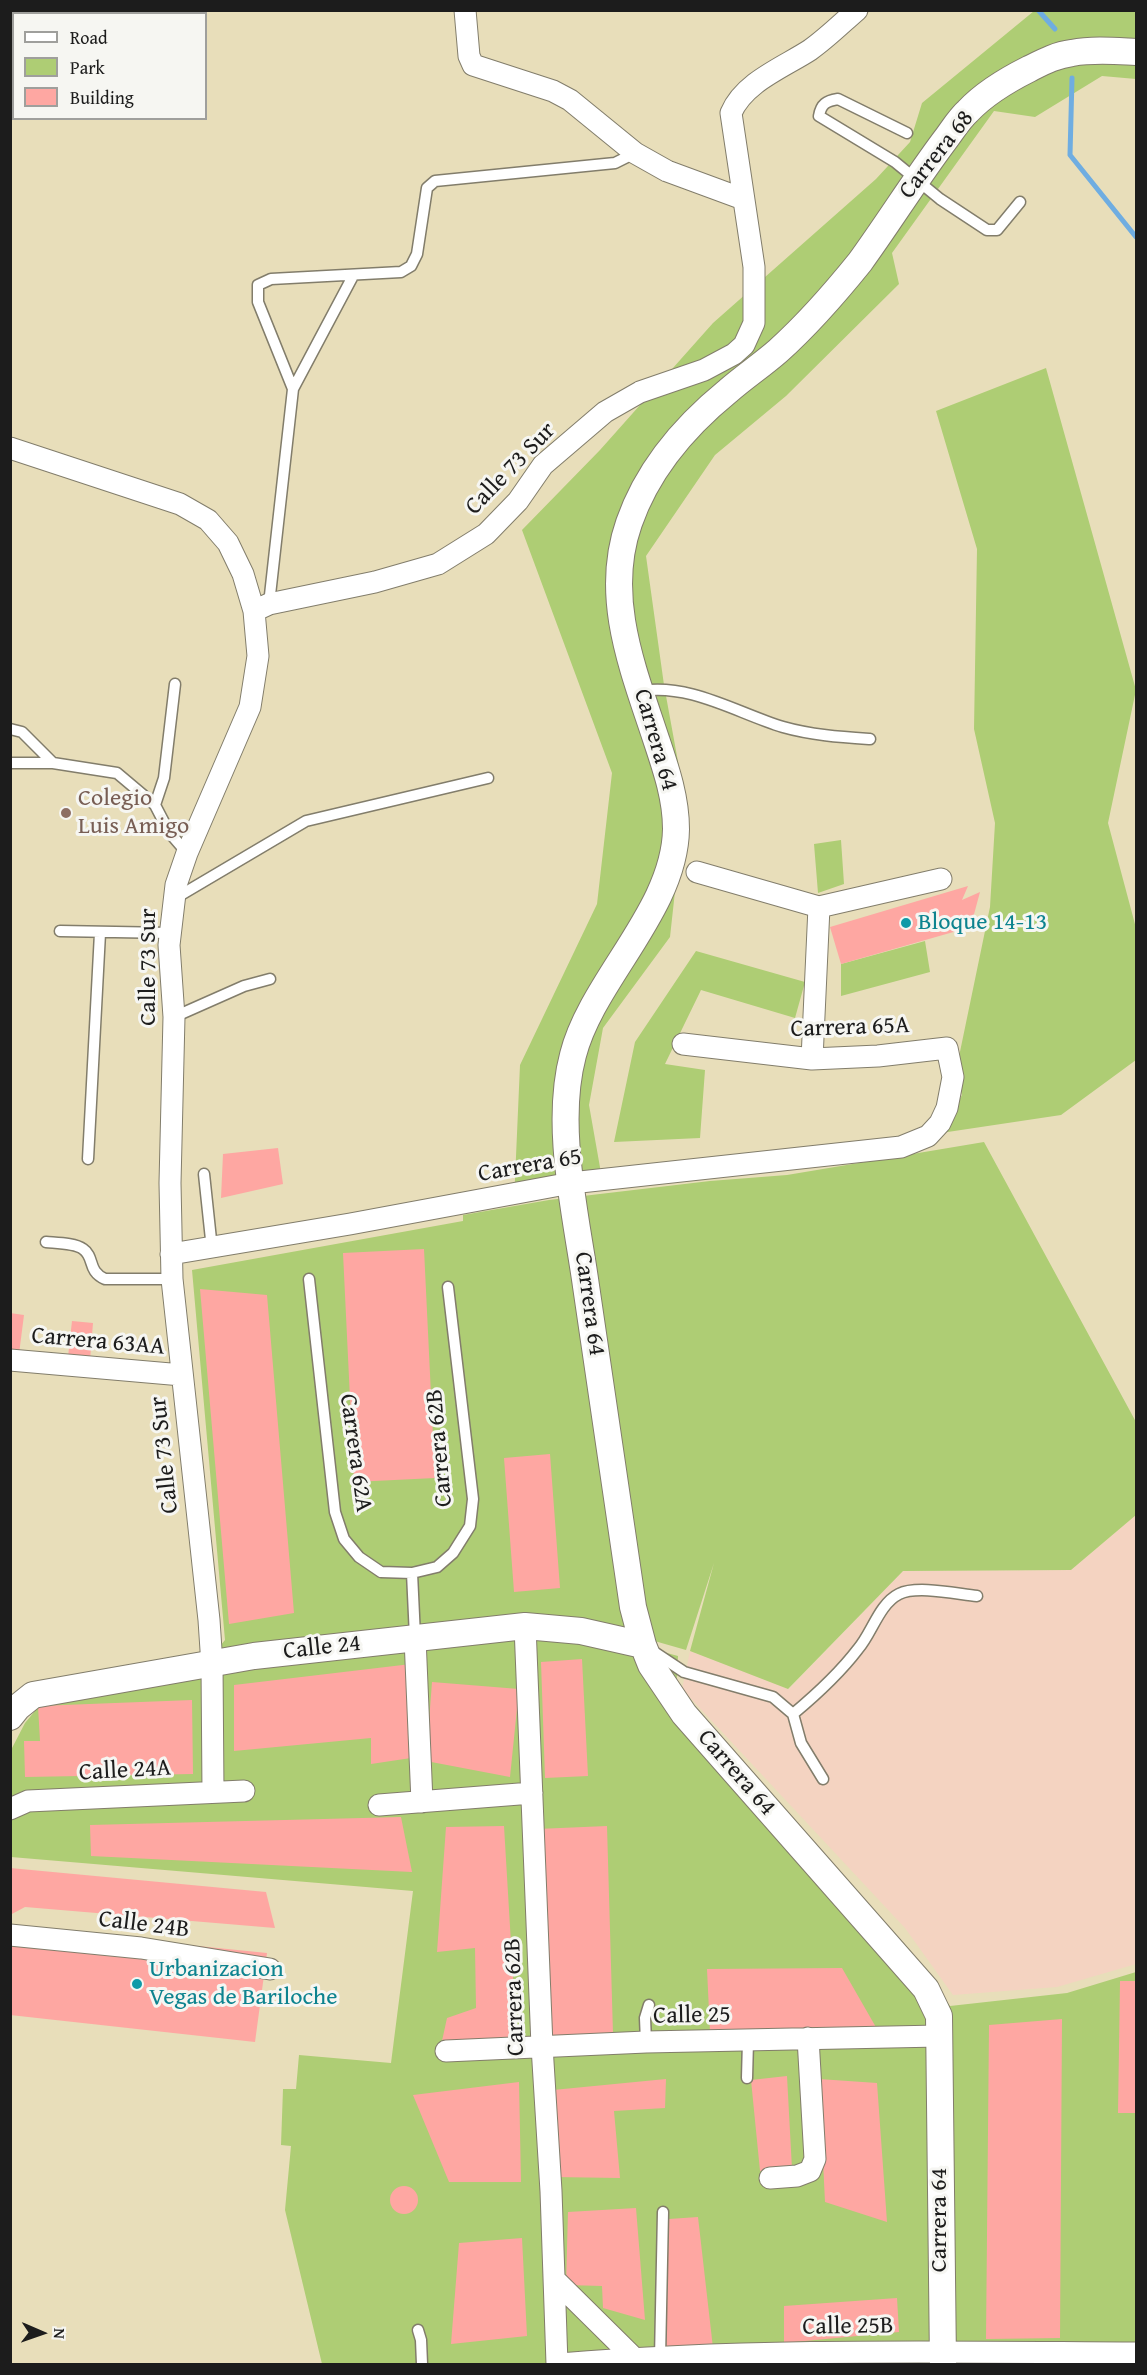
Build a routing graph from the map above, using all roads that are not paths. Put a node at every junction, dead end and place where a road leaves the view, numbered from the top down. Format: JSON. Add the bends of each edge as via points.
{"nodes":[{"id":1,"x":465,"y":10,"type":"edge"},
{"id":2,"x":857,"y":10,"type":"edge"},
{"id":3,"x":1137,"y":52,"type":"edge"},
{"id":4,"x":907,"y":133,"type":"dead end"},
{"id":5,"x":635,"y":153,"type":"junction"},
{"id":6,"x":916,"y":179,"type":"junction"},
{"id":7,"x":743,"y":199,"type":"junction"},
{"id":8,"x":1020,"y":202,"type":"dead end"},
{"id":9,"x":860,"y":261,"type":"joint"},
{"id":10,"x":353,"y":276,"type":"junction"},
{"id":11,"x":293,"y":389,"type":"junction"},
{"id":12,"x":10,"y":448,"type":"edge"},
{"id":13,"x":262,"y":607,"type":"junction"},
{"id":14,"x":175,"y":684,"type":"dead end"},
{"id":15,"x":640,"y":691,"type":"junction"},
{"id":16,"x":10,"y":729,"type":"edge"},
{"id":17,"x":870,"y":739,"type":"dead end"},
{"id":18,"x":10,"y":763,"type":"edge"},
{"id":19,"x":53,"y":763,"type":"junction"},
{"id":20,"x":488,"y":778,"type":"dead end"},
{"id":21,"x":155,"y":805,"type":"junction"},
{"id":22,"x":187,"y":853,"type":"junction"},
{"id":23,"x":697,"y":872,"type":"dead end"},
{"id":24,"x":940,"y":879,"type":"dead end"},
{"id":25,"x":174,"y":899,"type":"junction"},
{"id":26,"x":819,"y":907,"type":"junction"},
{"id":27,"x":60,"y":932,"type":"dead end"},
{"id":28,"x":100,"y":933,"type":"junction"},
{"id":29,"x":170,"y":933,"type":"junction"},
{"id":30,"x":270,"y":979,"type":"dead end"},
{"id":31,"x":174,"y":1017,"type":"junction"},
{"id":32,"x":683,"y":1044,"type":"dead end"},
{"id":33,"x":947,"y":1048,"type":"joint"},
{"id":34,"x":812,"y":1059,"type":"junction"},
{"id":35,"x":88,"y":1159,"type":"dead end"},
{"id":36,"x":204,"y":1174,"type":"dead end"},
{"id":37,"x":571,"y":1183,"type":"junction"},
{"id":38,"x":46,"y":1242,"type":"dead end"},
{"id":39,"x":212,"y":1249,"type":"junction"},
{"id":40,"x":171,"y":1254,"type":"junction"},
{"id":41,"x":172,"y":1279,"type":"junction"},
{"id":42,"x":309,"y":1279,"type":"dead end"},
{"id":43,"x":448,"y":1287,"type":"dead end"},
{"id":44,"x":10,"y":1360,"type":"edge"},
{"id":45,"x":182,"y":1375,"type":"junction"},
{"id":46,"x":412,"y":1573,"type":"junction"},
{"id":47,"x":977,"y":1596,"type":"dead end"},
{"id":48,"x":525,"y":1626,"type":"junction"},
{"id":49,"x":415,"y":1638,"type":"junction"},
{"id":50,"x":643,"y":1645,"type":"junction"},
{"id":51,"x":212,"y":1665,"type":"junction"},
{"id":52,"x":793,"y":1714,"type":"junction"},
{"id":53,"x":10,"y":1717,"type":"edge"},
{"id":54,"x":823,"y":1779,"type":"dead end"},
{"id":55,"x":244,"y":1791,"type":"dead end"},
{"id":56,"x":213,"y":1792,"type":"junction"},
{"id":57,"x":532,"y":1793,"type":"junction"},
{"id":58,"x":422,"y":1802,"type":"junction"},
{"id":59,"x":379,"y":1805,"type":"dead end"},
{"id":60,"x":10,"y":1809,"type":"edge"},
{"id":61,"x":10,"y":1935,"type":"edge"},
{"id":62,"x":270,"y":1969,"type":"dead end"},
{"id":63,"x":649,"y":2005,"type":"dead end"},
{"id":64,"x":939,"y":2036,"type":"junction"},
{"id":65,"x":808,"y":2038,"type":"junction"},
{"id":66,"x":748,"y":2041,"type":"junction"},
{"id":67,"x":646,"y":2042,"type":"junction"},
{"id":68,"x":542,"y":2046,"type":"junction"},
{"id":69,"x":446,"y":2051,"type":"dead end"},
{"id":70,"x":747,"y":2078,"type":"dead end"},
{"id":71,"x":771,"y":2178,"type":"dead end"},
{"id":72,"x":663,"y":2212,"type":"dead end"},
{"id":73,"x":554,"y":2279,"type":"junction"},
{"id":74,"x":418,"y":2330,"type":"dead end"},
{"id":75,"x":1137,"y":2353,"type":"edge"},
{"id":76,"x":942,"y":2358,"type":"edge"},
{"id":77,"x":1087,"y":2359,"type":"edge"},
{"id":78,"x":645,"y":2360,"type":"edge"},
{"id":79,"x":422,"y":2364,"type":"edge"},
{"id":80,"x":559,"y":2364,"type":"edge"}],
"edges":[{"from":1,"to":5,"type":"street","via":[[473,65],[570,100]]},
{"from":2,"to":7,"type":"street","name":"Calle 73 Sur","via":[[736,103],[731,113]]},
{"from":3,"to":6,"type":"street","name":"Carrera 68","via":[[1093,51],[1049,58],[1002,83],[967,111]]},
{"from":4,"to":6,"type":"lane","via":[[838,99],[821,107],[819,116],[896,162]]},
{"from":5,"to":7,"type":"street","via":[[667,171]]},
{"from":5,"to":10,"type":"lane","via":[[615,163],[435,181],[427,188],[417,254],[411,266],[401,272]]},
{"from":6,"to":8,"type":"lane","via":[[987,230],[997,230]]},
{"from":6,"to":9,"type":"street","name":"Carrera 68"},
{"from":7,"to":13,"type":"street","name":"Calle 73 Sur","via":[[754,267],[754,323],[744,345],[734,354],[704,370],[640,392],[605,412],[543,465],[518,501],[486,534],[438,564]]},
{"from":9,"to":15,"type":"street","name":"Carrera 64","via":[[808,323],[681,435],[652,474],[629,521],[619,560],[617,595]]},
{"from":10,"to":11,"type":"lane"},
{"from":10,"to":11,"type":"lane","via":[[271,279],[258,285],[258,302]]},
{"from":11,"to":13,"type":"lane"},
{"from":12,"to":13,"type":"street","via":[[180,504],[208,520],[228,543]]},
{"from":13,"to":22,"type":"street","name":"Calle 73 Sur","via":[[250,707]]},
{"from":14,"to":21,"type":"lane","via":[[164,778]]},
{"from":15,"to":17,"type":"lane","via":[[681,691],[784,727]]},
{"from":15,"to":37,"type":"street","name":"Carrera 64","via":[[671,783],[676,832],[666,881],[589,1017],[573,1054],[566,1098]]},
{"from":16,"to":19,"type":"lane","via":[[22,732]]},
{"from":18,"to":19,"type":"lane"},
{"from":19,"to":21,"type":"lane","via":[[117,772]]},
{"from":20,"to":25,"type":"lane","via":[[306,820]]},
{"from":21,"to":22,"type":"lane"},
{"from":22,"to":25,"type":"street","name":"Calle 73 Sur"},
{"from":23,"to":26,"type":"street"},
{"from":24,"to":26,"type":"street"},
{"from":25,"to":29,"type":"street","name":"Calle 73 Sur"},
{"from":26,"to":34,"type":"street"},
{"from":27,"to":28,"type":"lane"},
{"from":28,"to":29,"type":"lane"},
{"from":28,"to":35,"type":"lane"},
{"from":29,"to":31,"type":"street","name":"Calle 73 Sur"},
{"from":30,"to":31,"type":"lane","via":[[244,986]]},
{"from":31,"to":40,"type":"street","name":"Calle 73 Sur"},
{"from":32,"to":34,"type":"street","name":"Carrera 65A"},
{"from":33,"to":34,"type":"street","name":"Carrera 65A"},
{"from":33,"to":37,"type":"street","name":"Carrera 65","via":[[953,1077],[947,1108],[928,1136],[901,1147]]},
{"from":36,"to":39,"type":"lane"},
{"from":37,"to":39,"type":"street","name":"Carrera 65"},
{"from":37,"to":50,"type":"street","name":"Carrera 64","via":[[633,1607]]},
{"from":38,"to":41,"type":"lane","via":[[82,1247],[92,1269],[105,1279]]},
{"from":39,"to":40,"type":"street","name":"Carrera 65"},
{"from":40,"to":41,"type":"street","name":"Calle 73 Sur"},
{"from":41,"to":45,"type":"street","name":"Calle 73 Sur"},
{"from":42,"to":46,"type":"lane","name":"Carrera 62A","via":[[335,1512],[344,1539],[359,1557],[381,1572]]},
{"from":43,"to":46,"type":"lane","name":"Carrera 62B","via":[[471,1478],[470,1526],[453,1553],[437,1567]]},
{"from":44,"to":45,"type":"street","name":"Carrera 63AA"},
{"from":45,"to":51,"type":"street","name":"Calle 73 Sur"},
{"from":46,"to":49,"type":"lane"},
{"from":47,"to":52,"type":"lane","via":[[915,1590],[898,1594],[882,1611],[860,1648],[824,1688]]},
{"from":48,"to":49,"type":"street","name":"Calle 24"},
{"from":48,"to":50,"type":"street","name":"Calle 24","via":[[581,1631]]},
{"from":48,"to":57,"type":"street","name":"Carrera 62B"},
{"from":49,"to":51,"type":"street","name":"Calle 24","via":[[254,1656]]},
{"from":49,"to":58,"type":"street"},
{"from":50,"to":52,"type":"lane","via":[[684,1672],[773,1697]]},
{"from":50,"to":64,"type":"street","name":"Carrera 64","via":[[660,1680],[684,1714],[926,1989],[939,2016]]},
{"from":51,"to":53,"type":"street","name":"Calle 24","via":[[33,1695]]},
{"from":51,"to":56,"type":"street","name":"Calle 73 Sur"},
{"from":52,"to":54,"type":"lane","via":[[801,1743]]},
{"from":55,"to":56,"type":"street","name":"Calle 24A"},
{"from":56,"to":60,"type":"street","name":"Calle 24A","via":[[28,1801]]},
{"from":57,"to":58,"type":"street"},
{"from":57,"to":68,"type":"street","name":"Carrera 62B"},
{"from":58,"to":59,"type":"street"},
{"from":61,"to":62,"type":"street","name":"Calle 24B","via":[[141,1948]]},
{"from":63,"to":67,"type":"lane"},
{"from":64,"to":65,"type":"street","name":"Calle 25"},
{"from":64,"to":76,"type":"street","name":"Carrera 64"},
{"from":65,"to":66,"type":"street","name":"Calle 25"},
{"from":65,"to":71,"type":"street","via":[[815,2159],[810,2171]]},
{"from":66,"to":67,"type":"street","name":"Calle 25"},
{"from":66,"to":70,"type":"lane"},
{"from":67,"to":68,"type":"street","name":"Calle 25"},
{"from":68,"to":69,"type":"street","name":"Calle 25"},
{"from":68,"to":73,"type":"street","name":"Carrera 62B"},
{"from":72,"to":78,"type":"lane"},
{"from":73,"to":78,"type":"street"},
{"from":73,"to":80,"type":"street","name":"Carrera 62B"},
{"from":74,"to":79,"type":"lane"},
{"from":75,"to":77,"type":"street","name":"Calle 25B"},
{"from":76,"to":77,"type":"street","name":"Calle 25B"},
{"from":76,"to":78,"type":"street","name":"Calle 25B"},
{"from":78,"to":80,"type":"street","name":"Calle 25B"}]}
